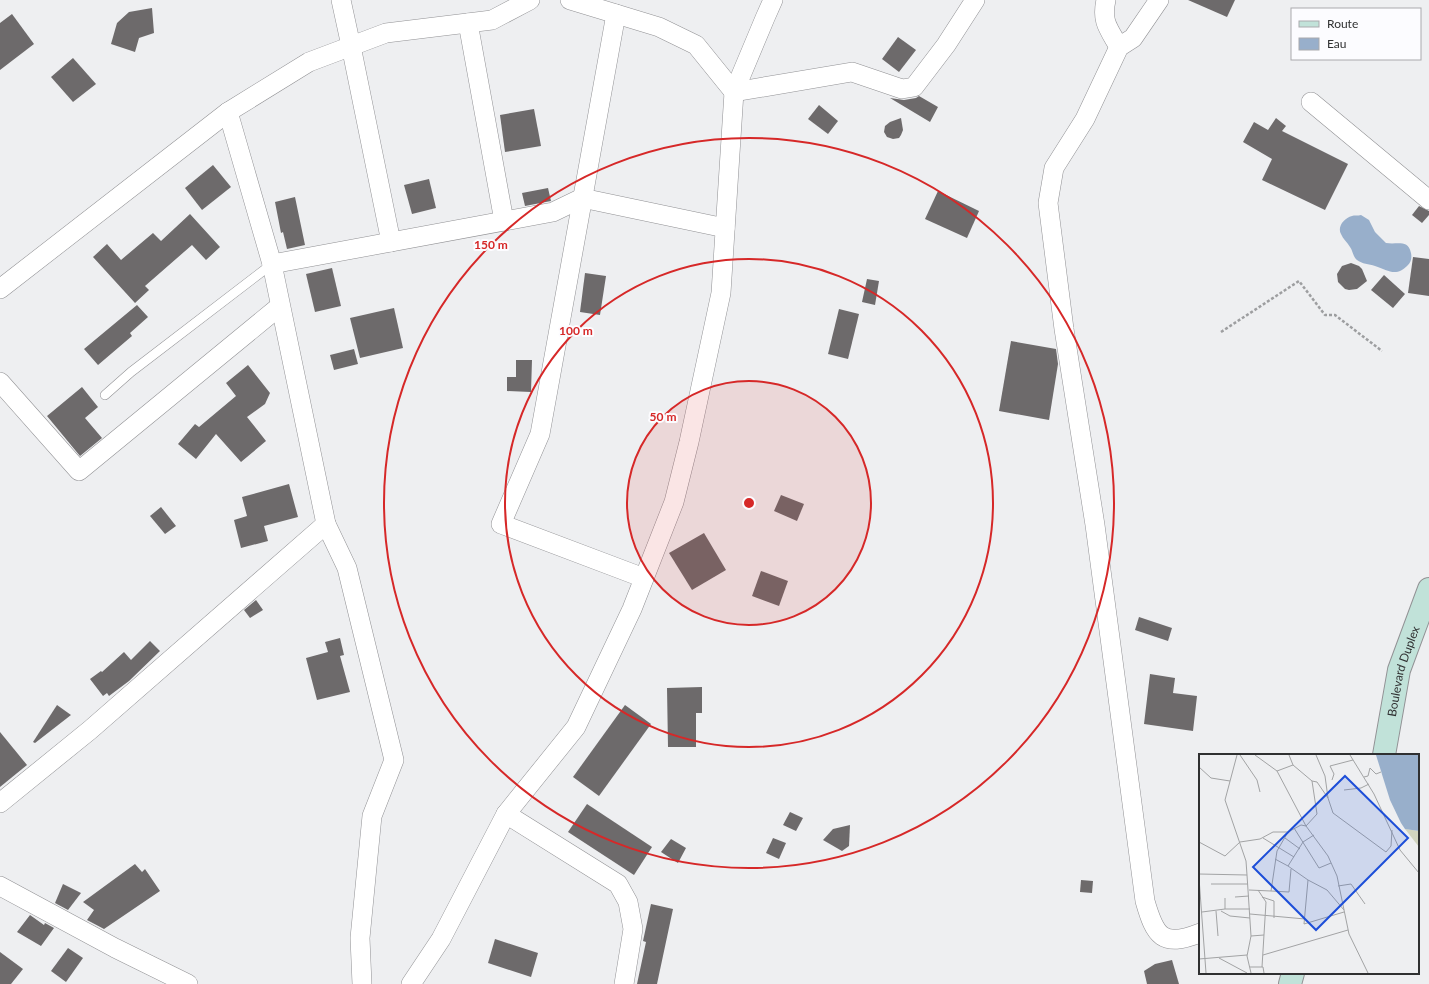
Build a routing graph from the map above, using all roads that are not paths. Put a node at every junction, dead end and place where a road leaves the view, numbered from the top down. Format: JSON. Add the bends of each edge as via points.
{"nodes":[{"id":1,"x":341,"y":0,"type":"edge"},
{"id":2,"x":530,"y":0,"type":"edge"},
{"id":3,"x":570,"y":0,"type":"edge"},
{"id":4,"x":773,"y":0,"type":"edge"},
{"id":5,"x":975,"y":0,"type":"edge"},
{"id":6,"x":1106,"y":0,"type":"edge"},
{"id":7,"x":1159,"y":0,"type":"edge"},
{"id":8,"x":616,"y":14,"type":"junction"},
{"id":9,"x":468,"y":23,"type":"junction"},
{"id":10,"x":351,"y":46,"type":"junction"},
{"id":11,"x":1119,"y":47,"type":"junction"},
{"id":12,"x":734,"y":92,"type":"junction"},
{"id":13,"x":1311,"y":102,"type":"dead end"},
{"id":14,"x":228,"y":112,"type":"junction"},
{"id":15,"x":582,"y":198,"type":"junction"},
{"id":16,"x":1429,"y":200,"type":"edge"},
{"id":17,"x":504,"y":221,"type":"junction"},
{"id":18,"x":725,"y":228,"type":"junction"},
{"id":19,"x":391,"y":242,"type":"junction"},
{"id":20,"x":272,"y":264,"type":"junction"},
{"id":21,"x":0,"y":289,"type":"edge"},
{"id":22,"x":280,"y":306,"type":"junction"},
{"id":23,"x":0,"y":382,"type":"edge"},
{"id":24,"x":105,"y":395,"type":"dead end"},
{"id":25,"x":326,"y":524,"type":"junction"},
{"id":26,"x":644,"y":578,"type":"junction"},
{"id":27,"x":1429,"y":589,"type":"edge"},
{"id":28,"x":1384,"y":754,"type":"edge"},
{"id":29,"x":0,"y":803,"type":"edge"},
{"id":30,"x":506,"y":814,"type":"junction"},
{"id":31,"x":0,"y":886,"type":"edge"},
{"id":32,"x":1199,"y":933,"type":"edge"},
{"id":33,"x":1293,"y":974,"type":"edge"},
{"id":34,"x":188,"y":984,"type":"edge"},
{"id":35,"x":362,"y":984,"type":"edge"},
{"id":36,"x":411,"y":984,"type":"edge"},
{"id":37,"x":624,"y":984,"type":"edge"},
{"id":38,"x":1290,"y":984,"type":"edge"}],
"edges":[{"from":1,"to":10,"type":"street"},
{"from":2,"to":9,"type":"street","via":[[492,20]]},
{"from":3,"to":8,"type":"street"},
{"from":4,"to":12,"type":"street"},
{"from":5,"to":12,"type":"street","via":[[946,45],[914,87],[902,88],[852,72]]},
{"from":6,"to":11,"type":"street","via":[[1105,23]]},
{"from":7,"to":11,"type":"street","via":[[1133,38]]},
{"from":8,"to":12,"type":"street","via":[[659,28],[696,45]]},
{"from":8,"to":15,"type":"street"},
{"from":9,"to":10,"type":"street","via":[[386,33]]},
{"from":9,"to":17,"type":"street"},
{"from":10,"to":14,"type":"street","via":[[309,62]]},
{"from":10,"to":19,"type":"street"},
{"from":11,"to":32,"type":"street","via":[[1085,119],[1054,168],[1048,203],[1064,328],[1095,525],[1145,900],[1159,934],[1172,940],[1189,938]]},
{"from":12,"to":18,"type":"street"},
{"from":13,"to":16,"type":"street"},
{"from":14,"to":20,"type":"street"},
{"from":14,"to":21,"type":"street"},
{"from":15,"to":17,"type":"street","via":[[553,212]]},
{"from":15,"to":18,"type":"street"},
{"from":15,"to":26,"type":"street","via":[[540,434],[501,524]]},
{"from":17,"to":19,"type":"street"},
{"from":18,"to":26,"type":"street","via":[[721,293],[689,442],[674,502]]},
{"from":19,"to":20,"type":"street"},
{"from":20,"to":22,"type":"street"},
{"from":20,"to":24,"type":"lane","via":[[131,372]]},
{"from":22,"to":23,"type":"street","via":[[79,472]]},
{"from":22,"to":25,"type":"street"},
{"from":25,"to":29,"type":"street","via":[[90,730]]},
{"from":25,"to":35,"type":"street","via":[[347,568],[394,760],[372,816],[360,938]]},
{"from":26,"to":30,"type":"street","via":[[576,727]]},
{"from":27,"to":28,"type":"street","name":"Boulevard Duplex","via":[[1399,670]]},
{"from":30,"to":36,"type":"street","via":[[441,939]]},
{"from":30,"to":37,"type":"street","via":[[618,884],[628,902],[633,929]]},
{"from":31,"to":34,"type":"street"},
{"from":33,"to":38,"type":"street"}]}
